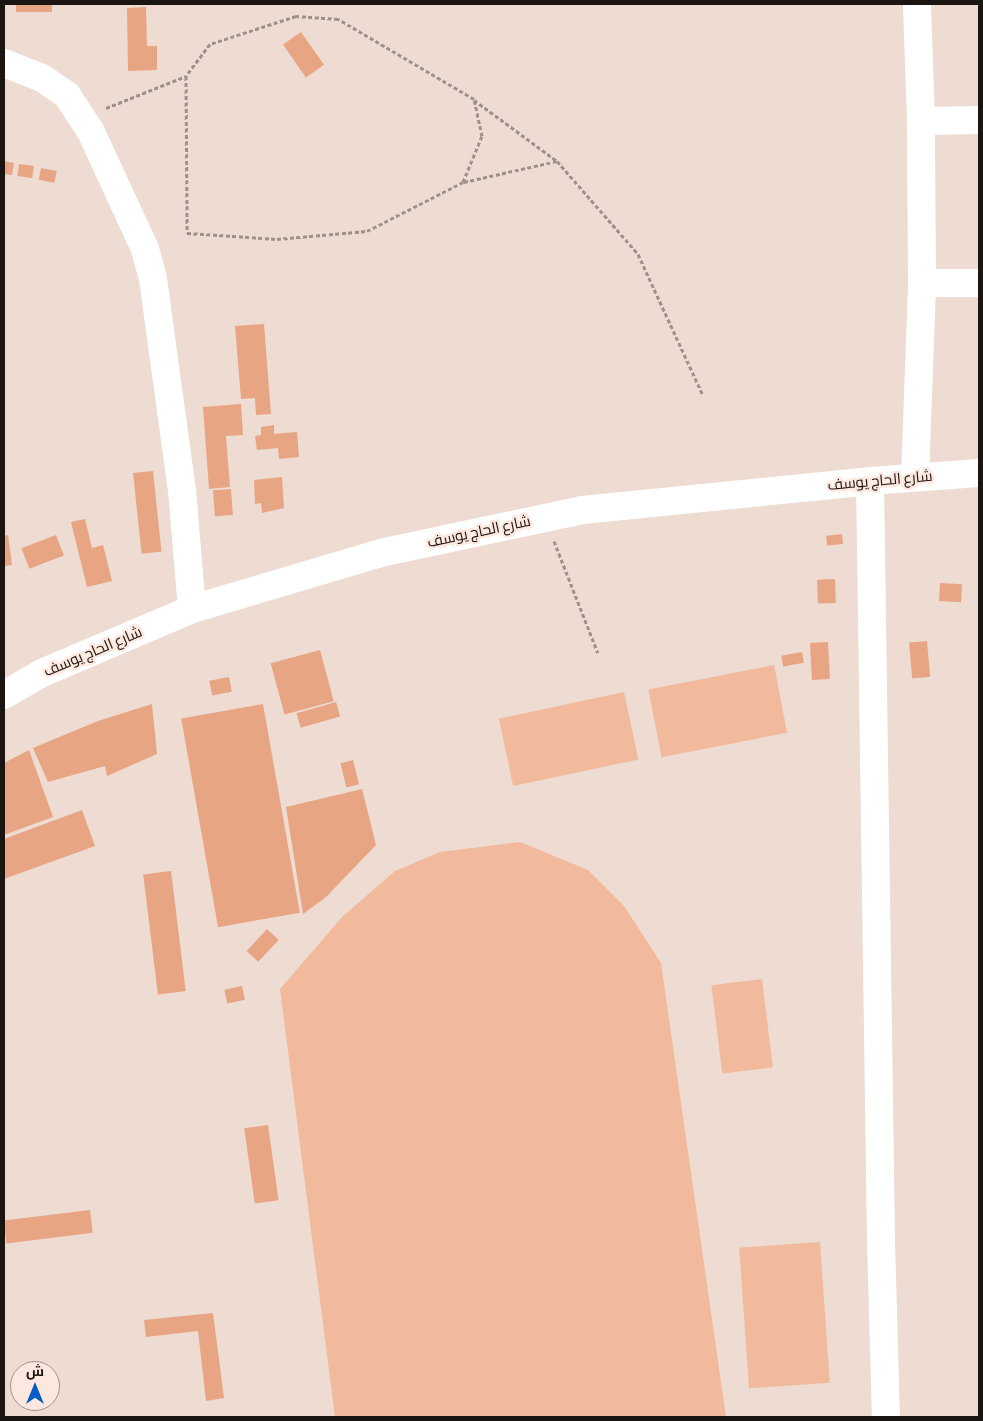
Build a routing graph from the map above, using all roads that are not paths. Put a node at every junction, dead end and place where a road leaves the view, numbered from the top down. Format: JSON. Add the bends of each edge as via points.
{"nodes":[{"id":1,"x":917,"y":4,"type":"edge"},
{"id":2,"x":4,"y":64,"type":"edge"},
{"id":3,"x":979,"y":120,"type":"edge"},
{"id":4,"x":921,"y":121,"type":"junction"},
{"id":5,"x":979,"y":282,"type":"edge"},
{"id":6,"x":922,"y":283,"type":"junction"},
{"id":7,"x":979,"y":474,"type":"edge"},
{"id":8,"x":914,"y":477,"type":"junction"},
{"id":9,"x":870,"y":481,"type":"junction"},
{"id":10,"x":192,"y":610,"type":"junction"},
{"id":11,"x":4,"y":695,"type":"edge"},
{"id":12,"x":886,"y":1417,"type":"edge"}],
"edges":[{"from":1,"to":4,"type":"street"},
{"from":2,"to":10,"type":"street","via":[[42,78],[68,95],[91,132],[145,249],[153,279],[182,490]]},
{"from":3,"to":4,"type":"street"},
{"from":4,"to":6,"type":"street"},
{"from":5,"to":6,"type":"street"},
{"from":6,"to":8,"type":"street"},
{"from":7,"to":8,"type":"street","name":"شارع الحاج يوسف"},
{"from":8,"to":9,"type":"street","name":"شارع الحاج يوسف"},
{"from":9,"to":10,"type":"street","name":"شارع الحاج يوسف","via":[[582,510],[545,517],[385,552]]},
{"from":9,"to":12,"type":"street"},
{"from":10,"to":11,"type":"street","name":"شارع الحاج يوسف","via":[[42,673]]}]}
